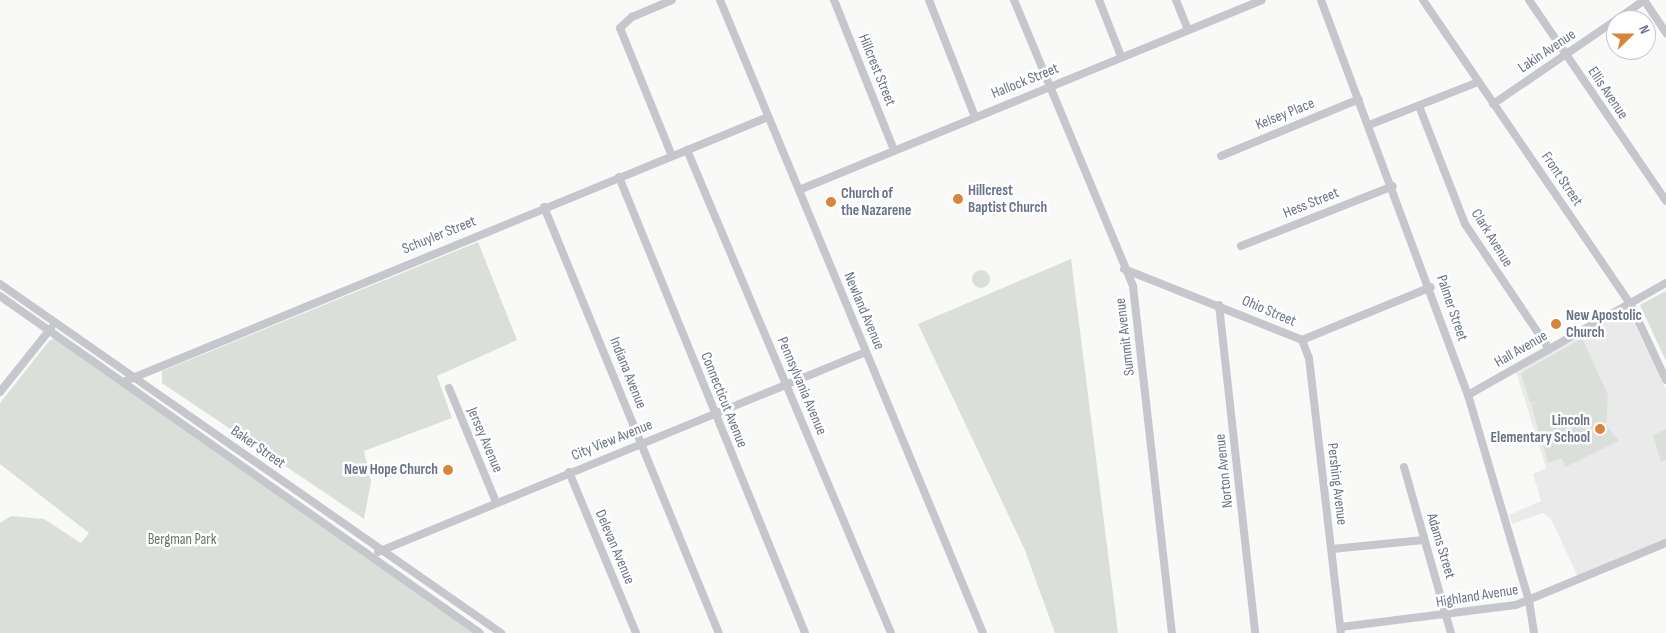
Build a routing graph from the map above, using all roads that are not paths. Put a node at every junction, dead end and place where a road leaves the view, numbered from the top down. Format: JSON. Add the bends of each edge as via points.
{"nodes":[{"id":1,"x":672,"y":0,"type":"edge"},
{"id":2,"x":720,"y":0,"type":"edge"},
{"id":3,"x":834,"y":0,"type":"edge"},
{"id":4,"x":929,"y":0,"type":"edge"},
{"id":5,"x":1014,"y":0,"type":"edge"},
{"id":6,"x":1099,"y":0,"type":"edge"},
{"id":7,"x":1176,"y":0,"type":"edge"},
{"id":8,"x":1262,"y":0,"type":"edge"},
{"id":9,"x":1321,"y":0,"type":"edge"},
{"id":10,"x":1423,"y":0,"type":"edge"},
{"id":11,"x":1529,"y":0,"type":"edge"},
{"id":12,"x":1645,"y":0,"type":"edge"},
{"id":13,"x":1630,"y":10,"type":"edge"},
{"id":14,"x":1606,"y":27,"type":"edge"},
{"id":15,"x":1188,"y":30,"type":"junction"},
{"id":16,"x":1666,"y":33,"type":"edge"},
{"id":17,"x":1566,"y":54,"type":"junction"},
{"id":18,"x":1121,"y":56,"type":"junction"},
{"id":19,"x":1478,"y":82,"type":"junction"},
{"id":20,"x":1048,"y":87,"type":"junction"},
{"id":21,"x":1359,"y":99,"type":"junction"},
{"id":22,"x":1493,"y":104,"type":"junction"},
{"id":23,"x":1419,"y":106,"type":"junction"},
{"id":24,"x":768,"y":117,"type":"junction"},
{"id":25,"x":975,"y":117,"type":"junction"},
{"id":26,"x":1369,"y":125,"type":"junction"},
{"id":27,"x":687,"y":150,"type":"junction"},
{"id":28,"x":894,"y":150,"type":"junction"},
{"id":29,"x":672,"y":156,"type":"junction"},
{"id":30,"x":1221,"y":156,"type":"dead end"},
{"id":31,"x":619,"y":177,"type":"junction"},
{"id":32,"x":1392,"y":186,"type":"junction"},
{"id":33,"x":799,"y":190,"type":"junction"},
{"id":34,"x":1666,"y":201,"type":"edge"},
{"id":35,"x":544,"y":207,"type":"junction"},
{"id":36,"x":1240,"y":246,"type":"dead end"},
{"id":37,"x":1124,"y":269,"type":"junction"},
{"id":38,"x":1666,"y":283,"type":"edge"},
{"id":39,"x":0,"y":284,"type":"edge"},
{"id":40,"x":1431,"y":287,"type":"junction"},
{"id":41,"x":0,"y":296,"type":"edge"},
{"id":42,"x":1630,"y":303,"type":"junction"},
{"id":43,"x":1220,"y":305,"type":"junction"},
{"id":44,"x":54,"y":324,"type":"junction"},
{"id":45,"x":48,"y":331,"type":"junction"},
{"id":46,"x":1302,"y":340,"type":"junction"},
{"id":47,"x":1549,"y":349,"type":"junction"},
{"id":48,"x":866,"y":352,"type":"junction"},
{"id":49,"x":134,"y":377,"type":"junction"},
{"id":50,"x":1666,"y":380,"type":"edge"},
{"id":51,"x":123,"y":382,"type":"junction"},
{"id":52,"x":786,"y":384,"type":"junction"},
{"id":53,"x":449,"y":388,"type":"dead end"},
{"id":54,"x":0,"y":392,"type":"edge"},
{"id":55,"x":1468,"y":395,"type":"junction"},
{"id":56,"x":715,"y":414,"type":"junction"},
{"id":57,"x":642,"y":443,"type":"junction"},
{"id":58,"x":1404,"y":467,"type":"dead end"},
{"id":59,"x":569,"y":472,"type":"junction"},
{"id":60,"x":496,"y":502,"type":"junction"},
{"id":61,"x":1424,"y":540,"type":"junction"},
{"id":62,"x":1666,"y":544,"type":"edge"},
{"id":63,"x":1332,"y":549,"type":"junction"},
{"id":64,"x":381,"y":550,"type":"junction"},
{"id":65,"x":369,"y":555,"type":"junction"},
{"id":66,"x":1529,"y":601,"type":"junction"},
{"id":67,"x":1448,"y":615,"type":"junction"},
{"id":68,"x":1341,"y":630,"type":"edge"},
{"id":69,"x":480,"y":633,"type":"edge"},
{"id":70,"x":501,"y":633,"type":"edge"},
{"id":71,"x":636,"y":633,"type":"edge"},
{"id":72,"x":719,"y":633,"type":"edge"},
{"id":73,"x":805,"y":633,"type":"edge"},
{"id":74,"x":891,"y":633,"type":"edge"},
{"id":75,"x":983,"y":633,"type":"edge"},
{"id":76,"x":1172,"y":633,"type":"edge"},
{"id":77,"x":1255,"y":633,"type":"edge"},
{"id":78,"x":1451,"y":633,"type":"edge"},
{"id":79,"x":1534,"y":633,"type":"edge"}],
"edges":[{"from":1,"to":29,"type":"street","via":[[632,17],[621,27]]},
{"from":2,"to":24,"type":"street","name":"Newland Avenue"},
{"from":3,"to":28,"type":"street","name":"Hillcrest Street"},
{"from":4,"to":25,"type":"street"},
{"from":5,"to":20,"type":"street","name":"Summit Avenue"},
{"from":6,"to":18,"type":"street"},
{"from":7,"to":15,"type":"street"},
{"from":8,"to":15,"type":"street","name":"Hallock Street"},
{"from":9,"to":21,"type":"street","name":"Palmer Street"},
{"from":10,"to":19,"type":"street","name":"Front Street"},
{"from":11,"to":17,"type":"street","name":"Ellis Avenue"},
{"from":12,"to":13,"type":"street","name":"Lakin Avenue"},
{"from":12,"to":16,"type":"street"},
{"from":14,"to":17,"type":"street","name":"Lakin Avenue"},
{"from":15,"to":18,"type":"street","name":"Hallock Street"},
{"from":17,"to":22,"type":"street","name":"Lakin Avenue"},
{"from":17,"to":34,"type":"street","name":"Ellis Avenue"},
{"from":18,"to":20,"type":"street","name":"Hallock Street"},
{"from":19,"to":22,"type":"street","name":"Front Street"},
{"from":19,"to":23,"type":"street"},
{"from":20,"to":25,"type":"street","name":"Hallock Street"},
{"from":20,"to":37,"type":"street","name":"Summit Avenue"},
{"from":21,"to":26,"type":"street","name":"Palmer Street"},
{"from":21,"to":30,"type":"street","name":"Kelsey Place"},
{"from":22,"to":42,"type":"street","name":"Front Street"},
{"from":23,"to":26,"type":"street"},
{"from":23,"to":47,"type":"street","name":"Clark Avenue","via":[[1465,224]]},
{"from":24,"to":27,"type":"street","name":"Schuyler Street"},
{"from":24,"to":33,"type":"street","name":"Newland Avenue"},
{"from":25,"to":28,"type":"street","name":"Hallock Street"},
{"from":26,"to":32,"type":"street","name":"Palmer Street"},
{"from":27,"to":29,"type":"street","name":"Schuyler Street"},
{"from":27,"to":52,"type":"street","name":"Pennsylvania Avenue"},
{"from":28,"to":33,"type":"street","name":"Hallock Street"},
{"from":29,"to":31,"type":"street","name":"Schuyler Street"},
{"from":31,"to":35,"type":"street","name":"Schuyler Street"},
{"from":31,"to":56,"type":"street","name":"Connecticut Avenue"},
{"from":32,"to":36,"type":"street","name":"Hess Street"},
{"from":32,"to":40,"type":"street","name":"Palmer Street"},
{"from":33,"to":48,"type":"street","name":"Newland Avenue"},
{"from":35,"to":49,"type":"street","name":"Schuyler Street"},
{"from":35,"to":57,"type":"street","name":"Indiana Avenue"},
{"from":37,"to":43,"type":"street","name":"Ohio Street"},
{"from":37,"to":76,"type":"street","name":"Summit Avenue","via":[[1136,304]]},
{"from":38,"to":42,"type":"street","name":"Hall Avenue"},
{"from":39,"to":44,"type":"street","name":"Baker Street"},
{"from":40,"to":46,"type":"street","name":"Ohio Street"},
{"from":40,"to":55,"type":"street","name":"Palmer Street"},
{"from":41,"to":45,"type":"street","name":"Baker Street"},
{"from":42,"to":47,"type":"street","name":"Hall Avenue"},
{"from":42,"to":50,"type":"street","name":"Front Street"},
{"from":43,"to":46,"type":"street","name":"Ohio Street"},
{"from":43,"to":77,"type":"street","name":"Norton Avenue"},
{"from":44,"to":45,"type":"street"},
{"from":44,"to":49,"type":"street","name":"Baker Street"},
{"from":45,"to":51,"type":"street","name":"Baker Street"},
{"from":45,"to":54,"type":"street"},
{"from":46,"to":63,"type":"street","name":"Pershing Avenue","via":[[1309,358]]},
{"from":47,"to":55,"type":"street","name":"Hall Avenue"},
{"from":48,"to":52,"type":"street","name":"City View Avenue"},
{"from":48,"to":75,"type":"street","name":"Newland Avenue"},
{"from":49,"to":51,"type":"street","name":"Schuyler Street"},
{"from":49,"to":64,"type":"street","name":"Baker Street"},
{"from":51,"to":65,"type":"street","name":"Baker Street"},
{"from":52,"to":56,"type":"street","name":"City View Avenue"},
{"from":52,"to":74,"type":"street","name":"Pennsylvania Avenue"},
{"from":53,"to":60,"type":"street","name":"Jersey Avenue"},
{"from":55,"to":66,"type":"street","name":"Palmer Street"},
{"from":56,"to":57,"type":"street","name":"City View Avenue"},
{"from":56,"to":73,"type":"street","name":"Connecticut Avenue"},
{"from":57,"to":59,"type":"street","name":"City View Avenue"},
{"from":57,"to":72,"type":"street","name":"Indiana Avenue"},
{"from":58,"to":61,"type":"street","name":"Adams Street"},
{"from":59,"to":60,"type":"street","name":"City View Avenue"},
{"from":59,"to":71,"type":"street","name":"Delevan Avenue"},
{"from":60,"to":64,"type":"street","name":"City View Avenue"},
{"from":61,"to":63,"type":"street"},
{"from":61,"to":67,"type":"street","name":"Adams Street"},
{"from":62,"to":66,"type":"street","name":"Highland Avenue"},
{"from":63,"to":68,"type":"street","name":"Pershing Avenue"},
{"from":64,"to":65,"type":"street","name":"City View Avenue"},
{"from":64,"to":70,"type":"street","name":"Baker Street"},
{"from":65,"to":69,"type":"street","name":"Baker Street"},
{"from":66,"to":67,"type":"street","name":"Highland Avenue"},
{"from":66,"to":79,"type":"street","name":"Palmer Street"},
{"from":67,"to":68,"type":"street","name":"Highland Avenue"},
{"from":67,"to":78,"type":"street","name":"Adams Street"}]}
